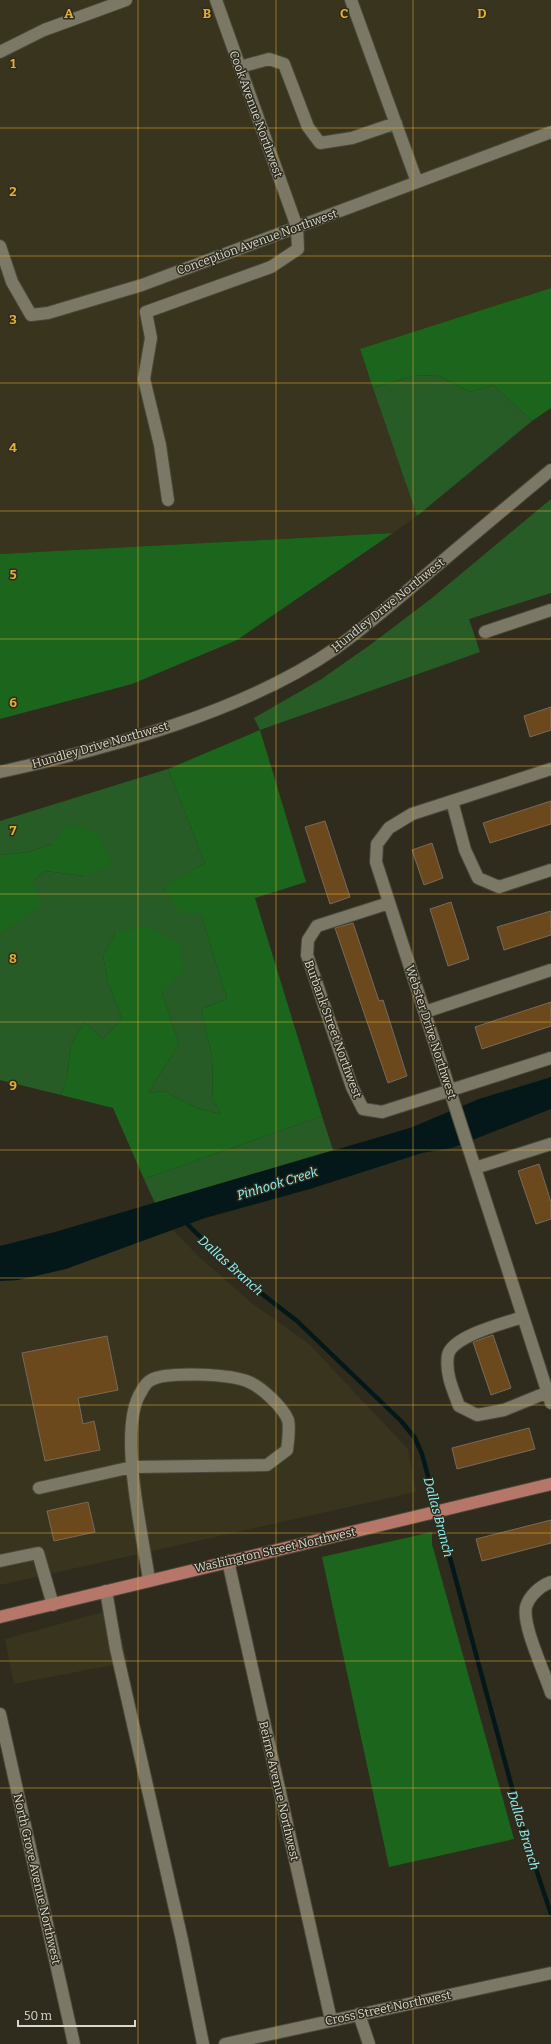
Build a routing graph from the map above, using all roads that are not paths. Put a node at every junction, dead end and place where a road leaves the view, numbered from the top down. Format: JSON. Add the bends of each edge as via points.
{"nodes":[{"id":1,"x":126,"y":0,"type":"edge"},
{"id":2,"x":216,"y":0,"type":"edge"},
{"id":3,"x":352,"y":0,"type":"edge"},
{"id":4,"x":0,"y":52,"type":"edge"},
{"id":5,"x":240,"y":67,"type":"junction"},
{"id":6,"x":396,"y":123,"type":"junction"},
{"id":7,"x":551,"y":132,"type":"edge"},
{"id":8,"x":417,"y":182,"type":"junction"},
{"id":9,"x":297,"y":227,"type":"junction"},
{"id":10,"x":0,"y":246,"type":"edge"},
{"id":11,"x":551,"y":470,"type":"edge"},
{"id":12,"x":168,"y":500,"type":"dead end"},
{"id":13,"x":551,"y":610,"type":"edge"},
{"id":14,"x":485,"y":632,"type":"dead end"},
{"id":15,"x":551,"y":769,"type":"edge"},
{"id":16,"x":0,"y":772,"type":"edge"},
{"id":17,"x":452,"y":801,"type":"junction"},
{"id":18,"x":551,"y":870,"type":"edge"},
{"id":19,"x":389,"y":903,"type":"junction"},
{"id":20,"x":551,"y":970,"type":"edge"},
{"id":21,"x":425,"y":1012,"type":"junction"},
{"id":22,"x":551,"y":1058,"type":"edge"},
{"id":23,"x":450,"y":1089,"type":"junction"},
{"id":24,"x":551,"y":1144,"type":"edge"},
{"id":25,"x":474,"y":1164,"type":"junction"},
{"id":26,"x":523,"y":1317,"type":"junction"},
{"id":27,"x":549,"y":1398,"type":"edge"},
{"id":28,"x":132,"y":1467,"type":"junction"},
{"id":29,"x":551,"y":1484,"type":"edge"},
{"id":30,"x":39,"y":1488,"type":"dead end"},
{"id":31,"x":0,"y":1561,"type":"edge"},
{"id":32,"x":228,"y":1561,"type":"junction"},
{"id":33,"x":149,"y":1580,"type":"junction"},
{"id":34,"x":551,"y":1582,"type":"edge"},
{"id":35,"x":106,"y":1591,"type":"junction"},
{"id":36,"x":53,"y":1605,"type":"junction"},
{"id":37,"x":0,"y":1617,"type":"edge"},
{"id":38,"x":551,"y":1693,"type":"edge"},
{"id":39,"x":0,"y":1714,"type":"edge"},
{"id":40,"x":551,"y":1973,"type":"edge"},
{"id":41,"x":360,"y":2014,"type":"junction"},
{"id":42,"x":331,"y":2020,"type":"junction"},
{"id":43,"x":74,"y":2044,"type":"edge"},
{"id":44,"x":203,"y":2044,"type":"edge"},
{"id":45,"x":225,"y":2044,"type":"edge"},
{"id":46,"x":370,"y":2044,"type":"edge"}],
"edges":[{"from":1,"to":4,"type":"street","via":[[44,30]]},
{"from":2,"to":5,"type":"street","name":"Cook Avenue Northwest"},
{"from":3,"to":6,"type":"street"},
{"from":5,"to":6,"type":"street","via":[[269,58],[284,64],[308,127],[320,143],[352,138]]},
{"from":5,"to":9,"type":"street","name":"Cook Avenue Northwest"},
{"from":6,"to":8,"type":"street"},
{"from":7,"to":8,"type":"street","name":"Conception Avenue Northwest"},
{"from":8,"to":9,"type":"street","name":"Conception Avenue Northwest"},
{"from":9,"to":10,"type":"street","name":"Conception Avenue Northwest","via":[[142,285],[48,313],[31,315],[12,282]]},
{"from":9,"to":12,"type":"street","name":"Cook Avenue Northwest","via":[[298,249],[271,267],[146,312],[151,338],[144,379],[160,445]]},
{"from":11,"to":16,"type":"street","name":"Hundley Drive Northwest","via":[[378,615],[335,648],[298,671],[259,690],[172,725],[109,745]]},
{"from":13,"to":14,"type":"street"},
{"from":15,"to":17,"type":"street","name":"Webster Drive Northwest"},
{"from":17,"to":18,"type":"street","via":[[465,850],[478,878],[499,887]]},
{"from":17,"to":19,"type":"street","name":"Webster Drive Northwest","via":[[412,814],[389,828],[377,844],[376,862]]},
{"from":19,"to":21,"type":"street","name":"Webster Drive Northwest"},
{"from":19,"to":23,"type":"street","name":"Burbank Street Northwest","via":[[317,926],[308,940],[307,955],[352,1087],[363,1109],[382,1112]]},
{"from":20,"to":21,"type":"street"},
{"from":21,"to":23,"type":"street","name":"Webster Drive Northwest"},
{"from":22,"to":23,"type":"street","name":"Burbank Street Northwest"},
{"from":23,"to":25,"type":"street","name":"Webster Drive Northwest"},
{"from":24,"to":25,"type":"street"},
{"from":25,"to":26,"type":"street","name":"Webster Drive Northwest"},
{"from":26,"to":27,"type":"street","name":"Webster Drive Northwest"},
{"from":26,"to":27,"type":"street","via":[[478,1332],[457,1343],[448,1354],[452,1387],[459,1406],[477,1415]]},
{"from":28,"to":28,"type":"street","via":[[267,1465],[287,1450],[288,1420],[276,1402],[250,1382],[231,1377],[166,1375],[150,1380],[140,1392],[131,1419]]},
{"from":28,"to":30,"type":"street"},
{"from":28,"to":33,"type":"street"},
{"from":29,"to":32,"type":"main road","name":"Washington Street Northwest"},
{"from":31,"to":36,"type":"street","via":[[38,1553]]},
{"from":32,"to":33,"type":"main road","name":"Washington Street Northwest"},
{"from":32,"to":42,"type":"street","name":"Beirne Avenue Northwest"},
{"from":33,"to":35,"type":"main road","name":"Washington Street Northwest"},
{"from":34,"to":38,"type":"street","via":[[532,1594],[526,1608],[528,1628]]},
{"from":35,"to":36,"type":"main road","name":"Washington Street Northwest"},
{"from":35,"to":44,"type":"street","via":[[116,1649]]},
{"from":36,"to":37,"type":"main road","name":"Washington Street Northwest"},
{"from":39,"to":43,"type":"street","name":"North Grove Avenue Northwest"},
{"from":40,"to":41,"type":"street","name":"Cross Street Northwest"},
{"from":41,"to":42,"type":"street","name":"Cross Street Northwest"},
{"from":41,"to":46,"type":"street"},
{"from":42,"to":45,"type":"street","name":"Cross Street Northwest"}]}
